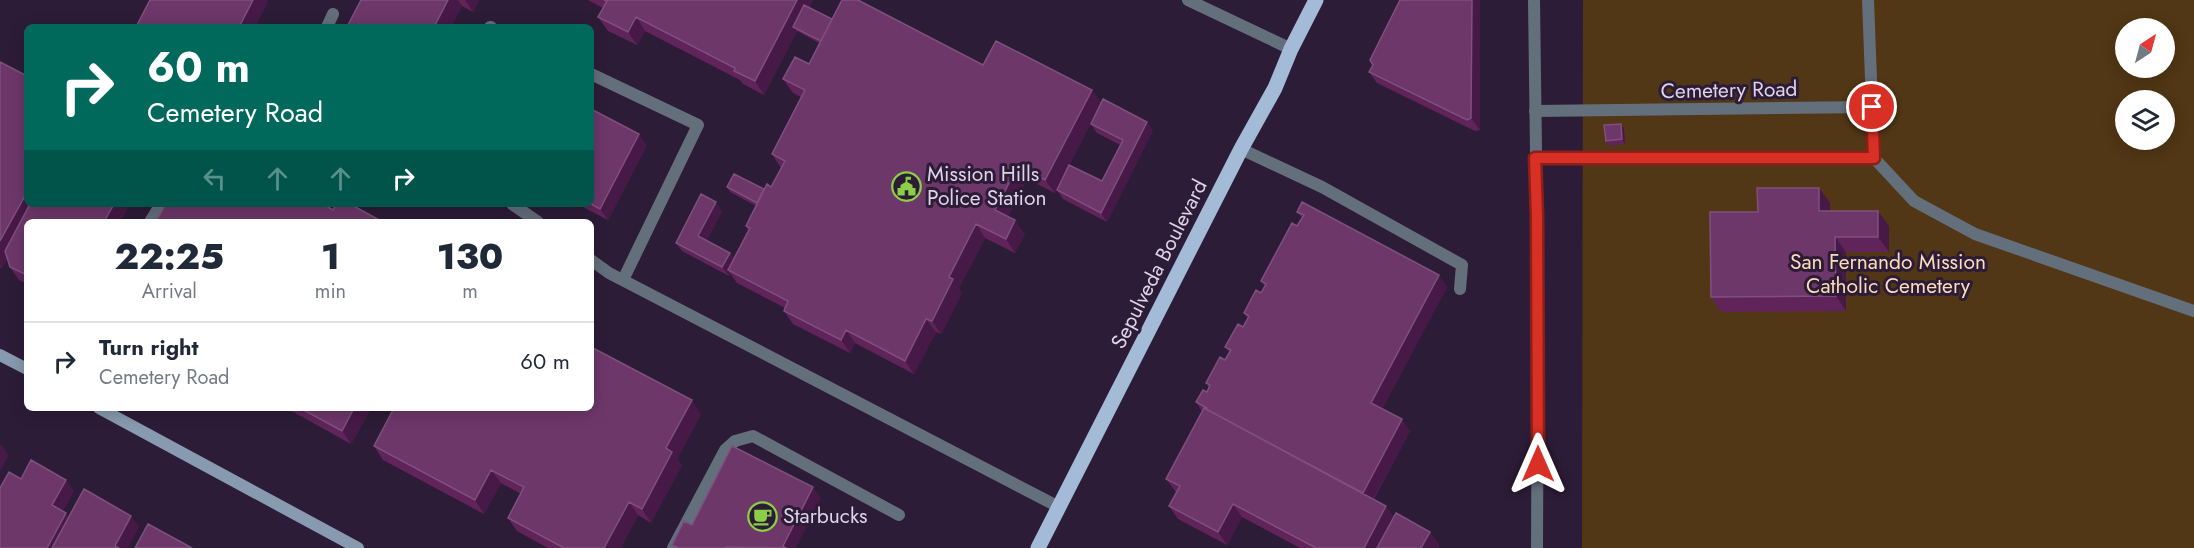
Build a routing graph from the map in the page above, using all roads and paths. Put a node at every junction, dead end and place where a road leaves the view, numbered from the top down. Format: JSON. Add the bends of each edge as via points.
{"nodes":[{"id":1,"x":1188,"y":0,"type":"edge"},
{"id":2,"x":1316,"y":0,"type":"edge"},
{"id":3,"x":1534,"y":0,"type":"edge"},
{"id":4,"x":1868,"y":0,"type":"edge"},
{"id":5,"x":1202,"y":3,"type":"edge"},
{"id":6,"x":333,"y":14,"type":"dead end"},
{"id":7,"x":328,"y":24,"type":"edge"},
{"id":8,"x":1291,"y":49,"type":"junction"},
{"id":9,"x":594,"y":76,"type":"edge"},
{"id":10,"x":1872,"y":107,"type":"junction"},
{"id":11,"x":1535,"y":111,"type":"junction"},
{"id":12,"x":1241,"y":148,"type":"junction"},
{"id":13,"x":1535,"y":158,"type":"junction"},
{"id":14,"x":1874,"y":158,"type":"junction"},
{"id":15,"x":516,"y":207,"type":"edge"},
{"id":16,"x":534,"y":219,"type":"edge"},
{"id":17,"x":594,"y":262,"type":"edge"},
{"id":18,"x":623,"y":280,"type":"junction"},
{"id":19,"x":1460,"y":290,"type":"dead end"},
{"id":20,"x":2194,"y":311,"type":"edge"},
{"id":21,"x":0,"y":355,"type":"edge"},
{"id":22,"x":24,"y":367,"type":"edge"},
{"id":23,"x":105,"y":411,"type":"edge"},
{"id":24,"x":1059,"y":507,"type":"junction"},
{"id":25,"x":899,"y":515,"type":"dead end"},
{"id":26,"x":358,"y":548,"type":"edge"},
{"id":27,"x":673,"y":548,"type":"edge"},
{"id":28,"x":1038,"y":548,"type":"edge"},
{"id":29,"x":1537,"y":548,"type":"edge"}],
"edges":[{"from":1,"to":5,"type":"street"},
{"from":2,"to":8,"type":"main road","name":"Sepulveda Boulevard"},
{"from":3,"to":11,"type":"street"},
{"from":4,"to":10,"type":"street"},
{"from":5,"to":8,"type":"street"},
{"from":6,"to":7,"type":"street"},
{"from":8,"to":12,"type":"main road","name":"Sepulveda Boulevard","via":[[1275,88]]},
{"from":9,"to":18,"type":"street","via":[[698,126]]},
{"from":10,"to":11,"type":"street","name":"Cemetery Road"},
{"from":10,"to":14,"type":"street"},
{"from":11,"to":13,"type":"street"},
{"from":12,"to":19,"type":"street","via":[[1322,187],[1462,265]]},
{"from":12,"to":24,"type":"main road","name":"Sepulveda Boulevard"},
{"from":13,"to":14,"type":"street"},
{"from":13,"to":29,"type":"street"},
{"from":14,"to":20,"type":"street","via":[[1914,201],[1975,234]]},
{"from":15,"to":16,"type":"street"},
{"from":17,"to":18,"type":"street"},
{"from":18,"to":24,"type":"street"},
{"from":21,"to":22,"type":"main road"},
{"from":23,"to":26,"type":"main road"},
{"from":24,"to":28,"type":"main road","name":"Sepulveda Boulevard"},
{"from":25,"to":27,"type":"street","via":[[753,436],[735,441],[725,450]]}]}
